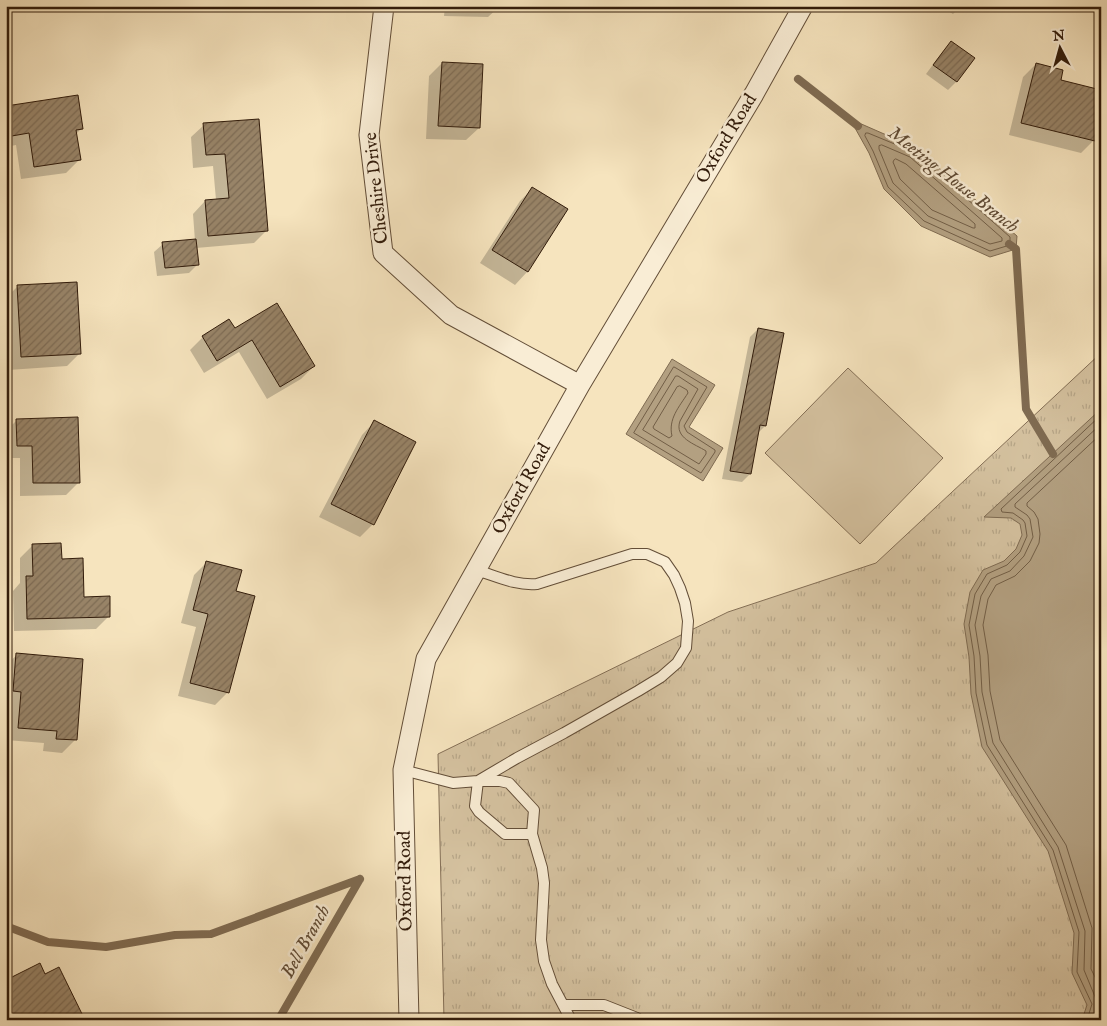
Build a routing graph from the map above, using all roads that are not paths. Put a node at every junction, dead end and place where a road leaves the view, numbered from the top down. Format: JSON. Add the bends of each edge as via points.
{"nodes":[{"id":1,"x":384,"y":6,"type":"edge"},
{"id":2,"x":803,"y":6,"type":"edge"},
{"id":3,"x":580,"y":385,"type":"junction"},
{"id":4,"x":476,"y":570,"type":"junction"},
{"id":5,"x":403,"y":770,"type":"junction"},
{"id":6,"x":478,"y":781,"type":"junction"},
{"id":7,"x":532,"y":834,"type":"junction"},
{"id":8,"x":563,"y":1005,"type":"junction"},
{"id":9,"x":638,"y":1018,"type":"dead end"},
{"id":10,"x":408,"y":1020,"type":"edge"},
{"id":11,"x":571,"y":1020,"type":"edge"}],
"edges":[{"from":1,"to":3,"type":"street","name":"Cheshire Drive","via":[[369,135],[383,253],[451,314]]},
{"from":2,"to":3,"type":"street","name":"Oxford Road"},
{"from":3,"to":4,"type":"street","name":"Oxford Road"},
{"from":4,"to":5,"type":"street","name":"Oxford Road","via":[[426,659]]},
{"from":4,"to":6,"type":"lane","via":[[516,583],[537,584],[632,554],[647,554],[665,562],[674,575],[688,621],[686,648],[661,677]]},
{"from":5,"to":6,"type":"lane","via":[[453,783]]},
{"from":5,"to":10,"type":"street","name":"Oxford Road"},
{"from":6,"to":7,"type":"lane","via":[[509,783],[534,810]]},
{"from":6,"to":7,"type":"lane","via":[[475,806],[479,812],[505,834]]},
{"from":7,"to":8,"type":"lane","via":[[544,883],[544,961]]},
{"from":8,"to":9,"type":"lane","via":[[604,1005]]},
{"from":8,"to":11,"type":"lane"}]}
